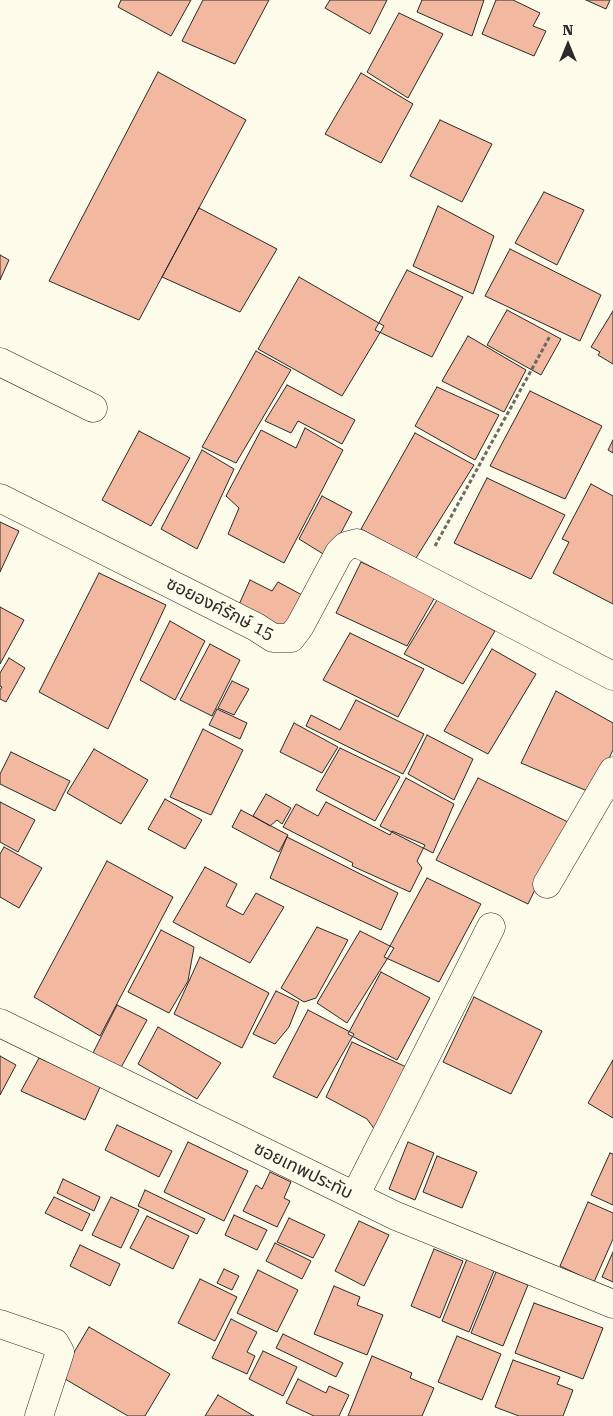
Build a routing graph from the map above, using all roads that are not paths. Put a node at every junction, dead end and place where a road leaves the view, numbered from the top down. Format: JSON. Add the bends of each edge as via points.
{"nodes":[{"id":1,"x":0,"y":362,"type":"edge"},
{"id":2,"x":93,"y":408,"type":"dead end"},
{"id":3,"x":0,"y":498,"type":"edge"},
{"id":4,"x":613,"y":676,"type":"edge"},
{"id":5,"x":613,"y":770,"type":"edge"},
{"id":6,"x":547,"y":884,"type":"dead end"},
{"id":7,"x":491,"y":928,"type":"dead end"},
{"id":8,"x":0,"y":1023,"type":"edge"},
{"id":9,"x":355,"y":1196,"type":"junction"},
{"id":10,"x":613,"y":1304,"type":"edge"},
{"id":11,"x":0,"y":1324,"type":"edge"},
{"id":12,"x":39,"y":1416,"type":"edge"}],
"edges":[{"from":1,"to":2,"type":"street"},
{"from":3,"to":4,"type":"street","name":"ซอยองค์รักษ์ 15","via":[[273,638],[291,638],[338,553],[357,543]]},
{"from":5,"to":6,"type":"street"},
{"from":7,"to":9,"type":"street"},
{"from":8,"to":9,"type":"street","name":"ซอยเทพประทับ"},
{"from":9,"to":10,"type":"street","name":"ซอยเทพประทับ","via":[[396,1216]]},
{"from":11,"to":12,"type":"street","via":[[55,1343],[60,1352]]}]}
